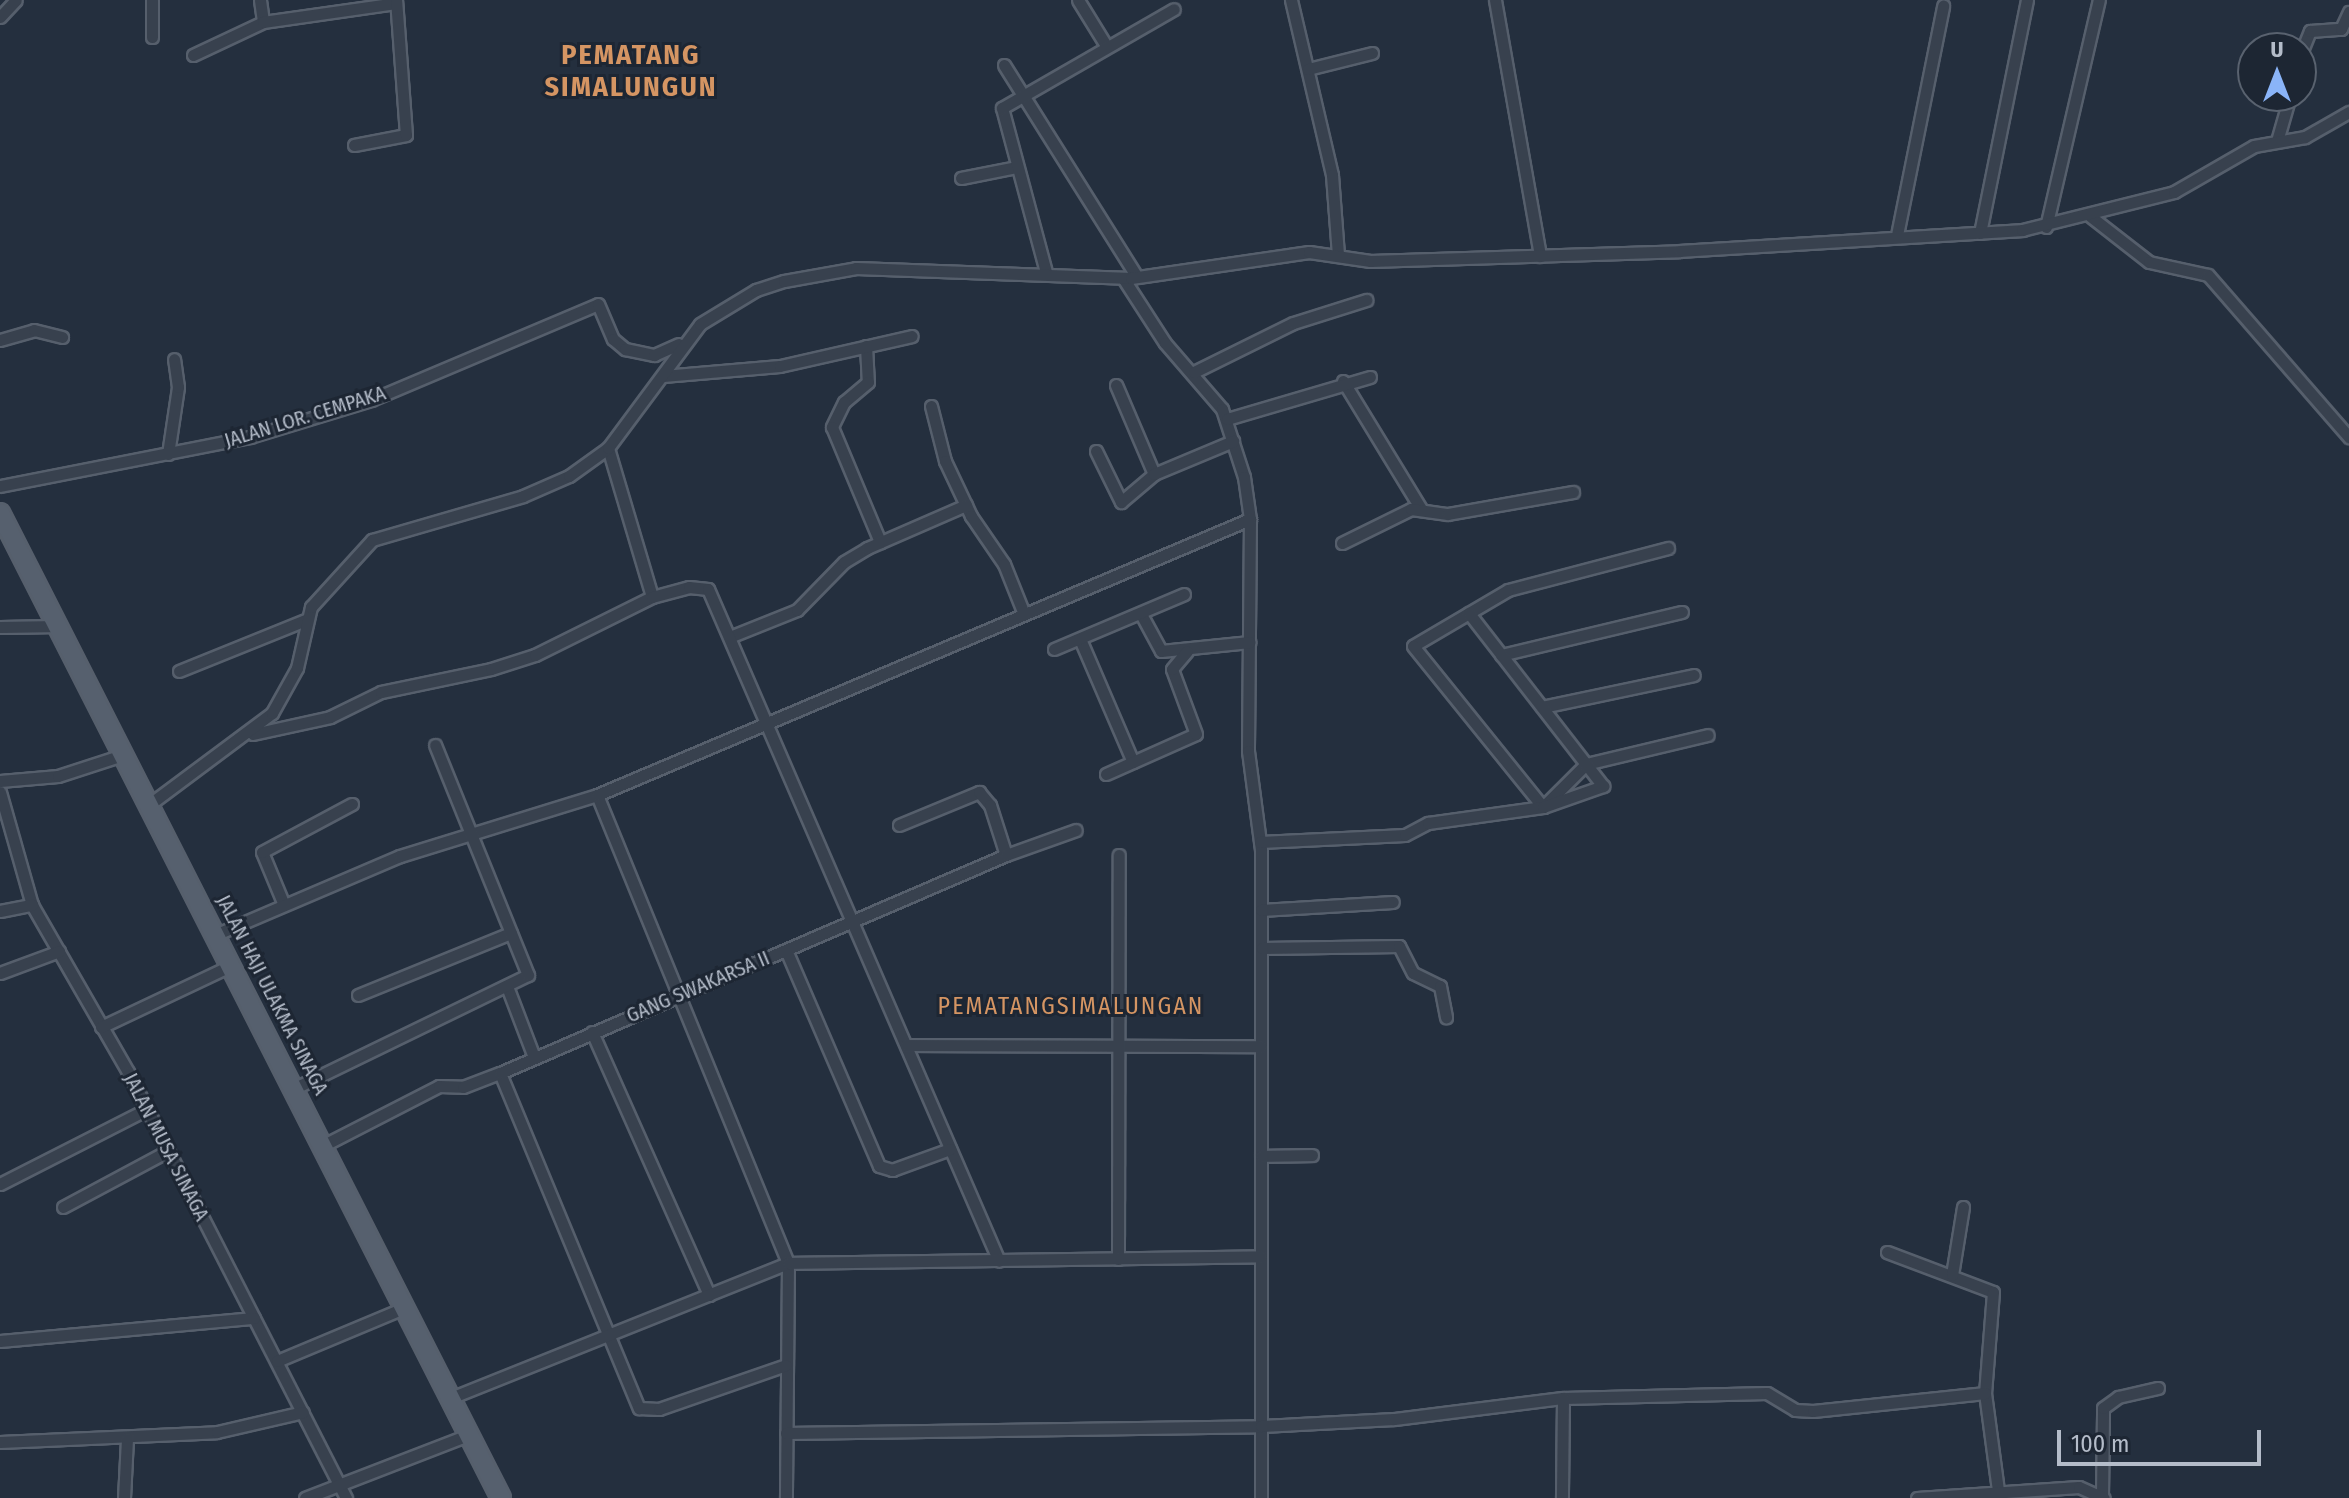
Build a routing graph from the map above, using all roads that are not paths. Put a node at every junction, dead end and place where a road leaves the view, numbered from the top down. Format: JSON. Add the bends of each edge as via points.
{"nodes":[{"id":1,"x":16,"y":0,"type":"edge"},
{"id":2,"x":152,"y":0,"type":"edge"},
{"id":3,"x":260,"y":0,"type":"edge"},
{"id":4,"x":1078,"y":0,"type":"edge"},
{"id":5,"x":1291,"y":0,"type":"edge"},
{"id":6,"x":1495,"y":0,"type":"edge"},
{"id":7,"x":2027,"y":0,"type":"edge"},
{"id":8,"x":2099,"y":0,"type":"edge"},
{"id":9,"x":396,"y":1,"type":"edge"},
{"id":10,"x":1943,"y":6,"type":"dead end"},
{"id":11,"x":1174,"y":9,"type":"dead end"},
{"id":12,"x":2349,"y":12,"type":"edge"},
{"id":13,"x":0,"y":17,"type":"edge"},
{"id":14,"x":263,"y":22,"type":"junction"},
{"id":15,"x":2310,"y":32,"type":"edge"},
{"id":16,"x":152,"y":37,"type":"dead end"},
{"id":17,"x":1107,"y":47,"type":"junction"},
{"id":18,"x":1372,"y":53,"type":"dead end"},
{"id":19,"x":193,"y":55,"type":"dead end"},
{"id":20,"x":1004,"y":65,"type":"dead end"},
{"id":21,"x":1308,"y":69,"type":"junction"},
{"id":22,"x":1023,"y":94,"type":"junction"},
{"id":23,"x":2285,"y":112,"type":"edge"},
{"id":24,"x":2349,"y":112,"type":"edge"},
{"id":25,"x":2277,"y":141,"type":"junction"},
{"id":26,"x":354,"y":145,"type":"dead end"},
{"id":27,"x":1016,"y":167,"type":"junction"},
{"id":28,"x":961,"y":178,"type":"dead end"},
{"id":29,"x":2090,"y":216,"type":"junction"},
{"id":30,"x":2046,"y":227,"type":"junction"},
{"id":31,"x":1980,"y":233,"type":"junction"},
{"id":32,"x":1897,"y":235,"type":"junction"},
{"id":33,"x":1338,"y":255,"type":"junction"},
{"id":34,"x":1540,"y":256,"type":"junction"},
{"id":35,"x":1046,"y":272,"type":"junction"},
{"id":36,"x":1137,"y":277,"type":"junction"},
{"id":37,"x":1123,"y":278,"type":"junction"},
{"id":38,"x":1366,"y":300,"type":"dead end"},
{"id":39,"x":912,"y":336,"type":"dead end"},
{"id":40,"x":62,"y":337,"type":"dead end"},
{"id":41,"x":0,"y":340,"type":"edge"},
{"id":42,"x":683,"y":341,"type":"junction"},
{"id":43,"x":866,"y":346,"type":"junction"},
{"id":44,"x":174,"y":359,"type":"dead end"},
{"id":45,"x":1194,"y":372,"type":"junction"},
{"id":46,"x":663,"y":376,"type":"junction"},
{"id":47,"x":1370,"y":377,"type":"dead end"},
{"id":48,"x":1343,"y":381,"type":"junction"},
{"id":49,"x":1116,"y":385,"type":"dead end"},
{"id":50,"x":931,"y":406,"type":"dead end"},
{"id":51,"x":1227,"y":419,"type":"junction"},
{"id":52,"x":2349,"y":437,"type":"edge"},
{"id":53,"x":1233,"y":441,"type":"junction"},
{"id":54,"x":608,"y":448,"type":"junction"},
{"id":55,"x":1096,"y":451,"type":"dead end"},
{"id":56,"x":168,"y":454,"type":"junction"},
{"id":57,"x":1154,"y":474,"type":"junction"},
{"id":58,"x":0,"y":486,"type":"edge"},
{"id":59,"x":1573,"y":492,"type":"dead end"},
{"id":60,"x":966,"y":505,"type":"junction"},
{"id":61,"x":1421,"y":509,"type":"junction"},
{"id":62,"x":0,"y":513,"type":"edge"},
{"id":63,"x":1250,"y":519,"type":"junction"},
{"id":64,"x":880,"y":542,"type":"junction"},
{"id":65,"x":1342,"y":543,"type":"dead end"},
{"id":66,"x":1668,"y":548,"type":"dead end"},
{"id":67,"x":1184,"y":594,"type":"dead end"},
{"id":68,"x":652,"y":597,"type":"junction"},
{"id":69,"x":1682,"y":612,"type":"dead end"},
{"id":70,"x":1469,"y":613,"type":"junction"},
{"id":71,"x":1024,"y":614,"type":"junction"},
{"id":72,"x":1141,"y":614,"type":"junction"},
{"id":73,"x":305,"y":620,"type":"junction"},
{"id":74,"x":59,"y":626,"type":"junction"},
{"id":75,"x":0,"y":627,"type":"edge"},
{"id":76,"x":732,"y":636,"type":"junction"},
{"id":77,"x":1080,"y":639,"type":"junction"},
{"id":78,"x":1250,"y":642,"type":"junction"},
{"id":79,"x":1054,"y":649,"type":"dead end"},
{"id":80,"x":1187,"y":651,"type":"junction"},
{"id":81,"x":1501,"y":655,"type":"junction"},
{"id":82,"x":179,"y":671,"type":"dead end"},
{"id":83,"x":1694,"y":675,"type":"dead end"},
{"id":84,"x":1542,"y":707,"type":"junction"},
{"id":85,"x":769,"y":723,"type":"junction"},
{"id":86,"x":1708,"y":735,"type":"dead end"},
{"id":87,"x":245,"y":736,"type":"junction"},
{"id":88,"x":435,"y":745,"type":"dead end"},
{"id":89,"x":123,"y":755,"type":"junction"},
{"id":90,"x":1133,"y":762,"type":"junction"},
{"id":91,"x":1586,"y":764,"type":"junction"},
{"id":92,"x":1106,"y":774,"type":"dead end"},
{"id":93,"x":0,"y":781,"type":"edge"},
{"id":94,"x":0,"y":792,"type":"edge"},
{"id":95,"x":597,"y":795,"type":"junction"},
{"id":96,"x":150,"y":804,"type":"junction"},
{"id":97,"x":352,"y":804,"type":"dead end"},
{"id":98,"x":1543,"y":807,"type":"junction"},
{"id":99,"x":899,"y":825,"type":"dead end"},
{"id":100,"x":1076,"y":830,"type":"dead end"},
{"id":101,"x":473,"y":832,"type":"junction"},
{"id":102,"x":1260,"y":842,"type":"junction"},
{"id":103,"x":1006,"y":855,"type":"junction"},
{"id":104,"x":1119,"y":855,"type":"dead end"},
{"id":105,"x":1393,"y":902,"type":"dead end"},
{"id":106,"x":32,"y":905,"type":"junction"},
{"id":107,"x":284,"y":905,"type":"junction"},
{"id":108,"x":1261,"y":910,"type":"junction"},
{"id":109,"x":0,"y":911,"type":"edge"},
{"id":110,"x":853,"y":921,"type":"junction"},
{"id":111,"x":511,"y":933,"type":"junction"},
{"id":112,"x":217,"y":934,"type":"junction"},
{"id":113,"x":1262,"y":948,"type":"junction"},
{"id":114,"x":786,"y":950,"type":"junction"},
{"id":115,"x":59,"y":951,"type":"junction"},
{"id":116,"x":232,"y":965,"type":"junction"},
{"id":117,"x":0,"y":973,"type":"edge"},
{"id":118,"x":508,"y":989,"type":"junction"},
{"id":119,"x":358,"y":995,"type":"dead end"},
{"id":120,"x":682,"y":995,"type":"junction"},
{"id":121,"x":1446,"y":1017,"type":"dead end"},
{"id":122,"x":101,"y":1027,"type":"junction"},
{"id":123,"x":592,"y":1032,"type":"junction"},
{"id":124,"x":906,"y":1045,"type":"junction"},
{"id":125,"x":1120,"y":1046,"type":"junction"},
{"id":126,"x":1261,"y":1046,"type":"junction"},
{"id":127,"x":534,"y":1057,"type":"junction"},
{"id":128,"x":500,"y":1073,"type":"junction"},
{"id":129,"x":295,"y":1088,"type":"junction"},
{"id":130,"x":147,"y":1109,"type":"junction"},
{"id":131,"x":324,"y":1145,"type":"junction"},
{"id":132,"x":950,"y":1149,"type":"junction"},
{"id":133,"x":168,"y":1151,"type":"junction"},
{"id":134,"x":1312,"y":1155,"type":"dead end"},
{"id":135,"x":1261,"y":1156,"type":"junction"},
{"id":136,"x":0,"y":1184,"type":"edge"},
{"id":137,"x":63,"y":1207,"type":"dead end"},
{"id":138,"x":1963,"y":1207,"type":"dead end"},
{"id":139,"x":1887,"y":1252,"type":"dead end"},
{"id":140,"x":1261,"y":1256,"type":"junction"},
{"id":141,"x":1118,"y":1259,"type":"junction"},
{"id":142,"x":999,"y":1261,"type":"junction"},
{"id":143,"x":788,"y":1263,"type":"junction"},
{"id":144,"x":1952,"y":1275,"type":"junction"},
{"id":145,"x":709,"y":1295,"type":"junction"},
{"id":146,"x":406,"y":1307,"type":"junction"},
{"id":147,"x":254,"y":1318,"type":"junction"},
{"id":148,"x":608,"y":1335,"type":"junction"},
{"id":149,"x":0,"y":1341,"type":"edge"},
{"id":150,"x":277,"y":1361,"type":"junction"},
{"id":151,"x":786,"y":1365,"type":"junction"},
{"id":152,"x":2158,"y":1388,"type":"dead end"},
{"id":153,"x":1985,"y":1393,"type":"junction"},
{"id":154,"x":453,"y":1397,"type":"junction"},
{"id":155,"x":1563,"y":1398,"type":"junction"},
{"id":156,"x":303,"y":1412,"type":"junction"},
{"id":157,"x":1261,"y":1426,"type":"junction"},
{"id":158,"x":786,"y":1433,"type":"junction"},
{"id":159,"x":471,"y":1434,"type":"junction"},
{"id":160,"x":127,"y":1438,"type":"junction"},
{"id":161,"x":0,"y":1442,"type":"edge"},
{"id":162,"x":343,"y":1492,"type":"edge"},
{"id":163,"x":1999,"y":1495,"type":"edge"},
{"id":164,"x":2103,"y":1497,"type":"edge"},
{"id":165,"x":124,"y":1498,"type":"edge"},
{"id":166,"x":305,"y":1498,"type":"edge"},
{"id":167,"x":501,"y":1498,"type":"edge"},
{"id":168,"x":786,"y":1498,"type":"edge"},
{"id":169,"x":1261,"y":1498,"type":"edge"},
{"id":170,"x":1562,"y":1498,"type":"edge"},
{"id":171,"x":1917,"y":1498,"type":"edge"}],
"edges":[{"from":1,"to":13,"type":"street"},
{"from":2,"to":16,"type":"street"},
{"from":3,"to":14,"type":"street"},
{"from":4,"to":17,"type":"street"},
{"from":5,"to":21,"type":"street"},
{"from":6,"to":34,"type":"street"},
{"from":7,"to":31,"type":"street"},
{"from":8,"to":30,"type":"street"},
{"from":9,"to":14,"type":"street"},
{"from":9,"to":26,"type":"street","via":[[406,135]]},
{"from":10,"to":32,"type":"street"},
{"from":11,"to":17,"type":"street"},
{"from":12,"to":15,"type":"street","via":[[2341,29]]},
{"from":14,"to":19,"type":"street"},
{"from":17,"to":22,"type":"street"},
{"from":18,"to":21,"type":"street"},
{"from":20,"to":22,"type":"street"},
{"from":21,"to":33,"type":"street","via":[[1332,175]]},
{"from":22,"to":27,"type":"street","via":[[1002,108]]},
{"from":22,"to":36,"type":"street"},
{"from":23,"to":25,"type":"street"},
{"from":24,"to":25,"type":"street","via":[[2305,137]]},
{"from":25,"to":29,"type":"street","via":[[2244,150],[2174,192]]},
{"from":27,"to":28,"type":"street"},
{"from":27,"to":35,"type":"street"},
{"from":29,"to":30,"type":"street"},
{"from":29,"to":52,"type":"street","via":[[2149,262],[2208,275]]},
{"from":30,"to":31,"type":"street"},
{"from":31,"to":32,"type":"street"},
{"from":32,"to":34,"type":"street"},
{"from":33,"to":34,"type":"street","via":[[1370,261]]},
{"from":33,"to":36,"type":"street","via":[[1266,255]]},
{"from":35,"to":37,"type":"street"},
{"from":35,"to":42,"type":"street","via":[[819,272],[756,290],[724,307]]},
{"from":36,"to":37,"type":"street"},
{"from":37,"to":45,"type":"street","via":[[1165,343]]},
{"from":38,"to":45,"type":"street","via":[[1293,323]]},
{"from":39,"to":43,"type":"street"},
{"from":40,"to":41,"type":"street","via":[[34,330]]},
{"from":42,"to":46,"type":"street"},
{"from":42,"to":56,"type":"street","name":"JALAN LOR. CEMPAKA","via":[[654,355],[625,349],[613,339],[598,304],[371,400],[250,437]]},
{"from":43,"to":46,"type":"street","via":[[780,366]]},
{"from":43,"to":64,"type":"street","via":[[868,382],[844,402],[832,427]]},
{"from":44,"to":56,"type":"street","via":[[178,387]]},
{"from":45,"to":51,"type":"street"},
{"from":46,"to":54,"type":"street"},
{"from":47,"to":48,"type":"street"},
{"from":48,"to":51,"type":"street"},
{"from":48,"to":61,"type":"street"},
{"from":49,"to":57,"type":"street"},
{"from":50,"to":60,"type":"street","via":[[945,461]]},
{"from":51,"to":53,"type":"street"},
{"from":53,"to":57,"type":"street"},
{"from":53,"to":63,"type":"street"},
{"from":54,"to":68,"type":"street"},
{"from":54,"to":73,"type":"street","via":[[569,476],[534,492],[372,540],[319,595]]},
{"from":55,"to":57,"type":"street","via":[[1121,502]]},
{"from":56,"to":58,"type":"street","name":"JALAN LOR. CEMPAKA"},
{"from":59,"to":61,"type":"street","via":[[1448,514]]},
{"from":60,"to":64,"type":"street"},
{"from":60,"to":71,"type":"street","via":[[1004,564]]},
{"from":61,"to":65,"type":"street","via":[[1402,511]]},
{"from":62,"to":74,"type":"main road","name":"JALAN HAJI ULAKMA SINAGA"},
{"from":63,"to":71,"type":"street"},
{"from":63,"to":78,"type":"street"},
{"from":64,"to":76,"type":"street","via":[[844,562],[797,610]]},
{"from":66,"to":70,"type":"street","via":[[1508,590]]},
{"from":67,"to":72,"type":"street"},
{"from":68,"to":76,"type":"street","via":[[701,586]]},
{"from":68,"to":87,"type":"street","via":[[535,655],[381,692],[330,717]]},
{"from":69,"to":81,"type":"street"},
{"from":70,"to":81,"type":"street"},
{"from":70,"to":98,"type":"street","via":[[1413,646]]},
{"from":71,"to":85,"type":"street"},
{"from":72,"to":77,"type":"street"},
{"from":72,"to":80,"type":"street","via":[[1161,651]]},
{"from":73,"to":82,"type":"street"},
{"from":73,"to":87,"type":"street","via":[[286,694]]},
{"from":74,"to":75,"type":"street"},
{"from":74,"to":89,"type":"main road","name":"JALAN HAJI ULAKMA SINAGA"},
{"from":76,"to":85,"type":"street"},
{"from":77,"to":79,"type":"street"},
{"from":77,"to":90,"type":"street"},
{"from":78,"to":80,"type":"street"},
{"from":78,"to":102,"type":"street","via":[[1248,751]]},
{"from":80,"to":90,"type":"street","via":[[1172,669],[1196,734]]},
{"from":81,"to":84,"type":"street"},
{"from":83,"to":84,"type":"street"},
{"from":84,"to":91,"type":"street"},
{"from":85,"to":95,"type":"street"},
{"from":85,"to":110,"type":"street"},
{"from":86,"to":91,"type":"street"},
{"from":87,"to":96,"type":"street"},
{"from":88,"to":101,"type":"street"},
{"from":89,"to":93,"type":"street","via":[[58,776]]},
{"from":89,"to":96,"type":"main road","name":"JALAN HAJI ULAKMA SINAGA"},
{"from":90,"to":92,"type":"street"},
{"from":91,"to":98,"type":"street"},
{"from":91,"to":98,"type":"street","via":[[1603,786]]},
{"from":94,"to":106,"type":"street","name":"JALAN MUSA SINAGA"},
{"from":95,"to":101,"type":"street"},
{"from":95,"to":120,"type":"street"},
{"from":96,"to":112,"type":"main road","name":"JALAN HAJI ULAKMA SINAGA"},
{"from":97,"to":107,"type":"street","via":[[262,852]]},
{"from":98,"to":102,"type":"street","via":[[1428,823],[1405,835]]},
{"from":99,"to":103,"type":"street","via":[[979,792],[990,805]]},
{"from":100,"to":103,"type":"street","name":"GANG SWAKARSA II"},
{"from":101,"to":107,"type":"street"},
{"from":101,"to":111,"type":"street"},
{"from":102,"to":108,"type":"street"},
{"from":103,"to":110,"type":"street","name":"GANG SWAKARSA II"},
{"from":104,"to":125,"type":"street"},
{"from":105,"to":108,"type":"street"},
{"from":106,"to":109,"type":"street"},
{"from":106,"to":115,"type":"street","name":"JALAN MUSA SINAGA"},
{"from":107,"to":112,"type":"street"},
{"from":108,"to":113,"type":"street"},
{"from":110,"to":114,"type":"street","name":"GANG SWAKARSA II"},
{"from":110,"to":124,"type":"street"},
{"from":111,"to":118,"type":"street","via":[[528,975]]},
{"from":111,"to":119,"type":"street"},
{"from":112,"to":116,"type":"main road","name":"JALAN HAJI ULAKMA SINAGA"},
{"from":113,"to":121,"type":"street","via":[[1399,946],[1413,973],[1440,986]]},
{"from":113,"to":126,"type":"street"},
{"from":114,"to":120,"type":"street","name":"GANG SWAKARSA II"},
{"from":114,"to":132,"type":"street","via":[[879,1166],[892,1170]]},
{"from":115,"to":117,"type":"street"},
{"from":115,"to":122,"type":"street","name":"JALAN MUSA SINAGA"},
{"from":116,"to":122,"type":"street"},
{"from":116,"to":129,"type":"main road","name":"JALAN HAJI ULAKMA SINAGA"},
{"from":118,"to":127,"type":"street"},
{"from":118,"to":129,"type":"street"},
{"from":120,"to":123,"type":"street","name":"GANG SWAKARSA II"},
{"from":120,"to":143,"type":"street"},
{"from":122,"to":130,"type":"street","name":"JALAN MUSA SINAGA"},
{"from":123,"to":127,"type":"street","name":"GANG SWAKARSA II"},
{"from":123,"to":145,"type":"street"},
{"from":124,"to":125,"type":"street"},
{"from":124,"to":132,"type":"street"},
{"from":125,"to":126,"type":"street"},
{"from":125,"to":141,"type":"street"},
{"from":126,"to":135,"type":"street"},
{"from":127,"to":128,"type":"street","name":"GANG SWAKARSA II"},
{"from":128,"to":131,"type":"street","name":"GANG SWAKARSA II","via":[[463,1087],[439,1086]]},
{"from":128,"to":148,"type":"street"},
{"from":129,"to":131,"type":"main road","name":"JALAN HAJI ULAKMA SINAGA"},
{"from":130,"to":133,"type":"street","name":"JALAN MUSA SINAGA"},
{"from":130,"to":136,"type":"street"},
{"from":131,"to":146,"type":"main road","name":"JALAN HAJI ULAKMA SINAGA"},
{"from":132,"to":142,"type":"street"},
{"from":133,"to":137,"type":"street"},
{"from":133,"to":147,"type":"street","name":"JALAN MUSA SINAGA"},
{"from":134,"to":135,"type":"street"},
{"from":135,"to":140,"type":"street"},
{"from":138,"to":144,"type":"street"},
{"from":139,"to":144,"type":"street"},
{"from":140,"to":141,"type":"street"},
{"from":140,"to":157,"type":"street"},
{"from":141,"to":142,"type":"street"},
{"from":142,"to":143,"type":"street"},
{"from":143,"to":145,"type":"street"},
{"from":143,"to":151,"type":"street"},
{"from":144,"to":153,"type":"street","via":[[1993,1292]]},
{"from":145,"to":148,"type":"street"},
{"from":146,"to":150,"type":"street"},
{"from":146,"to":154,"type":"main road","name":"JALAN HAJI ULAKMA SINAGA"},
{"from":147,"to":149,"type":"street"},
{"from":147,"to":150,"type":"street","name":"JALAN MUSA SINAGA"},
{"from":148,"to":151,"type":"street","via":[[643,1411]]},
{"from":148,"to":154,"type":"street"},
{"from":150,"to":156,"type":"street","name":"JALAN MUSA SINAGA"},
{"from":151,"to":158,"type":"street"},
{"from":152,"to":164,"type":"street","via":[[2118,1397],[2103,1408]]},
{"from":153,"to":155,"type":"street","via":[[1813,1411],[1795,1410],[1767,1393]]},
{"from":153,"to":163,"type":"street"},
{"from":154,"to":159,"type":"main road","name":"JALAN HAJI ULAKMA SINAGA"},
{"from":155,"to":157,"type":"street","via":[[1394,1419]]},
{"from":155,"to":170,"type":"street"},
{"from":156,"to":160,"type":"street","via":[[241,1429]]},
{"from":156,"to":162,"type":"street","name":"JALAN MUSA SINAGA"},
{"from":157,"to":158,"type":"street"},
{"from":157,"to":169,"type":"street"},
{"from":158,"to":168,"type":"street"},
{"from":159,"to":162,"type":"street"},
{"from":159,"to":167,"type":"main road","name":"JALAN HAJI ULAKMA SINAGA"},
{"from":160,"to":161,"type":"street","via":[[100,1434]]},
{"from":160,"to":165,"type":"street"},
{"from":162,"to":166,"type":"street"},
{"from":163,"to":164,"type":"street","via":[[2079,1487]]},
{"from":163,"to":171,"type":"street"}]}
